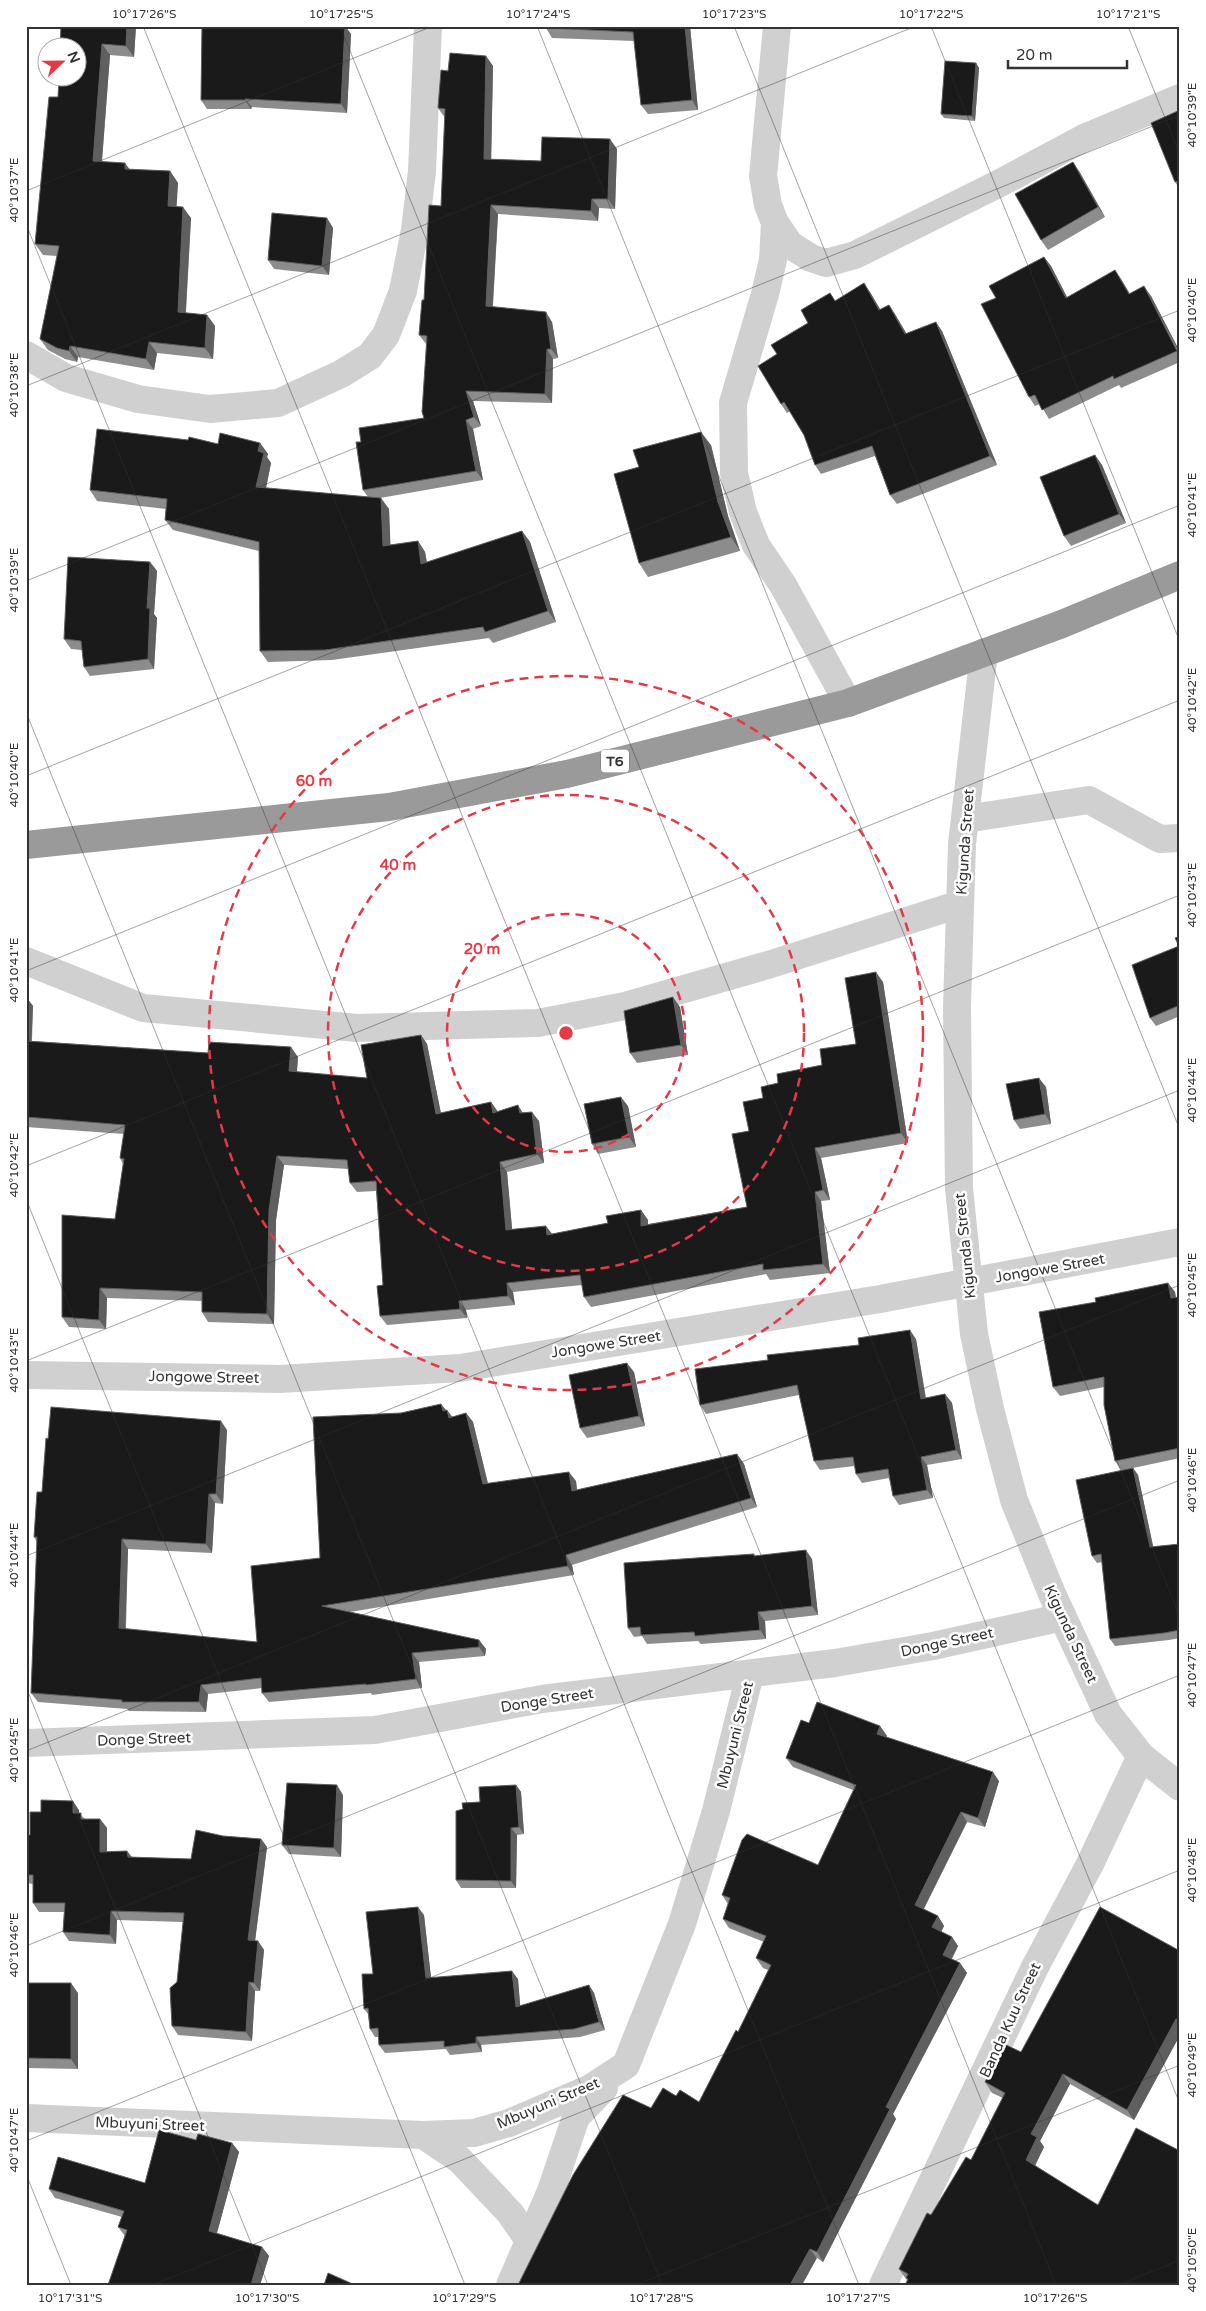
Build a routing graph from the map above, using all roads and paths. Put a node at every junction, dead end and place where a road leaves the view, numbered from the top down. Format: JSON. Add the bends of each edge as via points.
{"nodes":[{"id":1,"x":428,"y":26,"type":"edge"},
{"id":2,"x":776,"y":26,"type":"edge"},
{"id":3,"x":1180,"y":98,"type":"edge"},
{"id":4,"x":775,"y":223,"type":"junction"},
{"id":5,"x":26,"y":355,"type":"edge"},
{"id":6,"x":1180,"y":575,"type":"edge"},
{"id":7,"x":984,"y":652,"type":"junction"},
{"id":8,"x":848,"y":703,"type":"junction"},
{"id":9,"x":965,"y":819,"type":"junction"},
{"id":10,"x":1180,"y":838,"type":"edge"},
{"id":11,"x":26,"y":845,"type":"edge"},
{"id":12,"x":960,"y":904,"type":"junction"},
{"id":13,"x":26,"y":961,"type":"edge"},
{"id":14,"x":1180,"y":1242,"type":"edge"},
{"id":15,"x":969,"y":1282,"type":"junction"},
{"id":16,"x":26,"y":1375,"type":"edge"},
{"id":17,"x":1063,"y":1617,"type":"junction"},
{"id":18,"x":750,"y":1674,"type":"junction"},
{"id":19,"x":26,"y":1743,"type":"edge"},
{"id":20,"x":1141,"y":1756,"type":"junction"},
{"id":21,"x":1180,"y":1787,"type":"edge"},
{"id":22,"x":626,"y":2065,"type":"junction"},
{"id":23,"x":26,"y":2118,"type":"edge"},
{"id":24,"x":423,"y":2135,"type":"junction"},
{"id":25,"x":530,"y":2242,"type":"junction"},
{"id":26,"x":510,"y":2285,"type":"edge"},
{"id":27,"x":883,"y":2285,"type":"edge"}],
"edges":[{"from":1,"to":5,"type":"street","via":[[422,171],[415,230],[403,291],[386,335],[370,356],[341,374],[278,402],[210,409],[138,399],[66,378]]},
{"from":2,"to":4,"type":"street","via":[[763,176]]},
{"from":3,"to":4,"type":"street","via":[[1084,138],[855,255],[826,263],[811,258],[790,245]]},
{"from":4,"to":8,"type":"street","via":[[773,260],[733,403],[734,473],[743,512],[756,545]]},
{"from":6,"to":7,"type":"highway","number":"T6"},
{"from":7,"to":8,"type":"highway","number":"T6"},
{"from":7,"to":9,"type":"street","name":"Kigunda Street"},
{"from":8,"to":11,"type":"highway","number":"T6","via":[[567,774],[389,807]]},
{"from":9,"to":10,"type":"street","via":[[1089,800],[1160,839]]},
{"from":9,"to":12,"type":"street","name":"Kigunda Street"},
{"from":12,"to":13,"type":"street","via":[[625,1006],[538,1023],[357,1028],[143,1008]]},
{"from":12,"to":15,"type":"street","name":"Kigunda Street","via":[[957,1007],[959,1188]]},
{"from":14,"to":15,"type":"street","name":"Jongowe Street"},
{"from":15,"to":16,"type":"street","name":"Jongowe Street","via":[[460,1368],[280,1379]]},
{"from":15,"to":17,"type":"street","name":"Kigunda Street","via":[[976,1343],[1014,1500]]},
{"from":17,"to":18,"type":"street","name":"Donge Street","via":[[933,1646]]},
{"from":17,"to":20,"type":"street","name":"Kigunda Street","via":[[1108,1714]]},
{"from":18,"to":19,"type":"street","name":"Donge Street","via":[[542,1700],[375,1730]]},
{"from":18,"to":22,"type":"street","name":"Mbuyuni Street","via":[[716,1811],[682,1924]]},
{"from":20,"to":21,"type":"street","name":"Kigunda Street"},
{"from":20,"to":27,"type":"street","name":"Banda Kuu Street","via":[[1090,1864],[1034,1966]]},
{"from":22,"to":24,"type":"street","name":"Mbuyuni Street","via":[[589,2089],[509,2124],[474,2133]]},
{"from":22,"to":25,"type":"street","via":[[576,2117]]},
{"from":23,"to":24,"type":"street","name":"Mbuyuni Street"},
{"from":24,"to":25,"type":"street","via":[[460,2160],[510,2213]]},
{"from":25,"to":26,"type":"street"}]}
